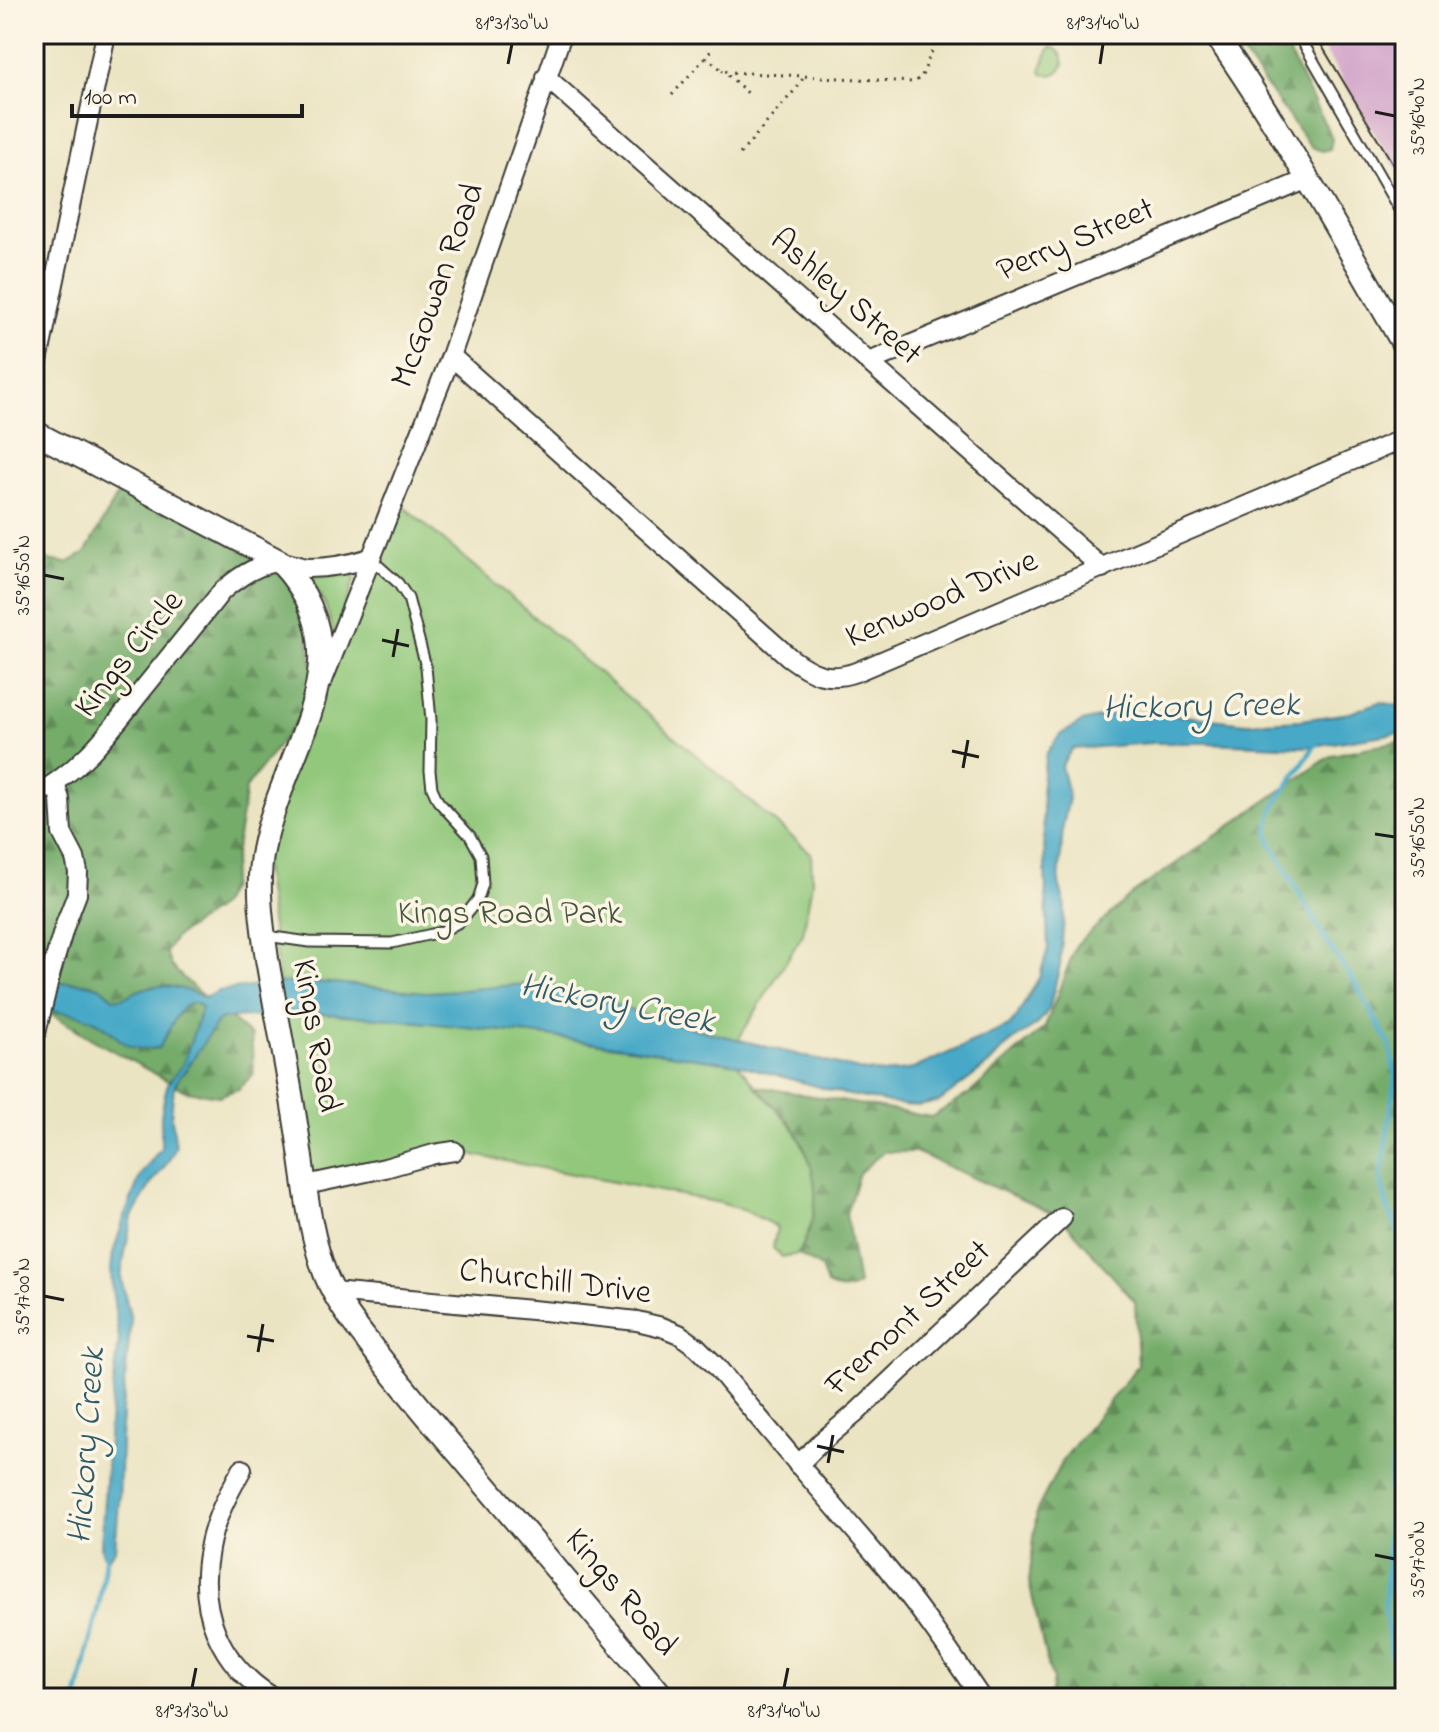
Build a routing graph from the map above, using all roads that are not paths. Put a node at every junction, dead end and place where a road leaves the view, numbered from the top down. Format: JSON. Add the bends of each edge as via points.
{"nodes":[{"id":1,"x":106,"y":34,"type":"edge"},
{"id":2,"x":562,"y":34,"type":"edge"},
{"id":3,"x":1215,"y":34,"type":"edge"},
{"id":4,"x":1298,"y":34,"type":"edge"},
{"id":5,"x":546,"y":77,"type":"junction"},
{"id":6,"x":1308,"y":179,"type":"junction"},
{"id":7,"x":1405,"y":220,"type":"edge"},
{"id":8,"x":1405,"y":347,"type":"edge"},
{"id":9,"x":451,"y":356,"type":"junction"},
{"id":10,"x":869,"y":362,"type":"junction"},
{"id":11,"x":34,"y":380,"type":"edge"},
{"id":12,"x":34,"y":432,"type":"edge"},
{"id":13,"x":1405,"y":438,"type":"edge"},
{"id":14,"x":370,"y":558,"type":"junction"},
{"id":15,"x":279,"y":561,"type":"junction"},
{"id":16,"x":1102,"y":568,"type":"junction"},
{"id":17,"x":317,"y":694,"type":"junction"},
{"id":18,"x":55,"y":784,"type":"junction"},
{"id":19,"x":34,"y":796,"type":"edge"},
{"id":20,"x":264,"y":935,"type":"junction"},
{"id":21,"x":34,"y":1041,"type":"edge"},
{"id":22,"x":454,"y":1151,"type":"dead end"},
{"id":23,"x":306,"y":1185,"type":"junction"},
{"id":24,"x":1062,"y":1218,"type":"dead end"},
{"id":25,"x":333,"y":1292,"type":"junction"},
{"id":26,"x":798,"y":1465,"type":"junction"},
{"id":27,"x":242,"y":1469,"type":"dead end"},
{"id":28,"x":274,"y":1698,"type":"edge"},
{"id":29,"x":664,"y":1698,"type":"edge"},
{"id":30,"x":981,"y":1698,"type":"edge"}],
"edges":[{"from":1,"to":11,"type":"street"},
{"from":2,"to":5,"type":"street","name":"McGowan Road"},
{"from":3,"to":6,"type":"street"},
{"from":4,"to":7,"type":"lane"},
{"from":5,"to":9,"type":"street","name":"McGowan Road"},
{"from":5,"to":10,"type":"street","name":"Ashley Street"},
{"from":6,"to":8,"type":"street"},
{"from":6,"to":10,"type":"street","name":"Perry Street"},
{"from":9,"to":14,"type":"street","name":"McGowan Road"},
{"from":9,"to":16,"type":"street","name":"Kenwood Drive","via":[[789,657],[823,677],[856,672]]},
{"from":10,"to":16,"type":"street","name":"Ashley Street"},
{"from":12,"to":15,"type":"street","name":"Kings Road"},
{"from":13,"to":16,"type":"street","name":"Kenwood Drive"},
{"from":14,"to":15,"type":"street","via":[[311,568]]},
{"from":14,"to":17,"type":"street","name":"McGowan Road"},
{"from":14,"to":20,"type":"lane","via":[[408,598],[426,667],[432,788],[476,846],[483,884],[461,921],[441,932],[392,943],[309,942]]},
{"from":15,"to":17,"type":"street","name":"Kings Road","via":[[308,598],[319,631]]},
{"from":15,"to":18,"type":"street","name":"Kings Circle","via":[[222,591],[113,729]]},
{"from":17,"to":20,"type":"street","name":"Kings Road","via":[[262,852]]},
{"from":18,"to":19,"type":"street","name":"Kings Circle"},
{"from":18,"to":21,"type":"street","via":[[62,833],[78,872],[77,894]]},
{"from":20,"to":23,"type":"street","name":"Kings Road"},
{"from":22,"to":23,"type":"street"},
{"from":23,"to":25,"type":"street","name":"Kings Road"},
{"from":24,"to":26,"type":"street","name":"Fremont Street"},
{"from":25,"to":26,"type":"street","name":"Churchill Drive","via":[[662,1327],[679,1334],[716,1366]]},
{"from":25,"to":29,"type":"street","name":"Kings Road","via":[[398,1383]]},
{"from":26,"to":30,"type":"street","name":"Churchill Drive","via":[[900,1585]]},
{"from":27,"to":28,"type":"street","via":[[209,1547],[209,1613],[233,1662]]}]}
